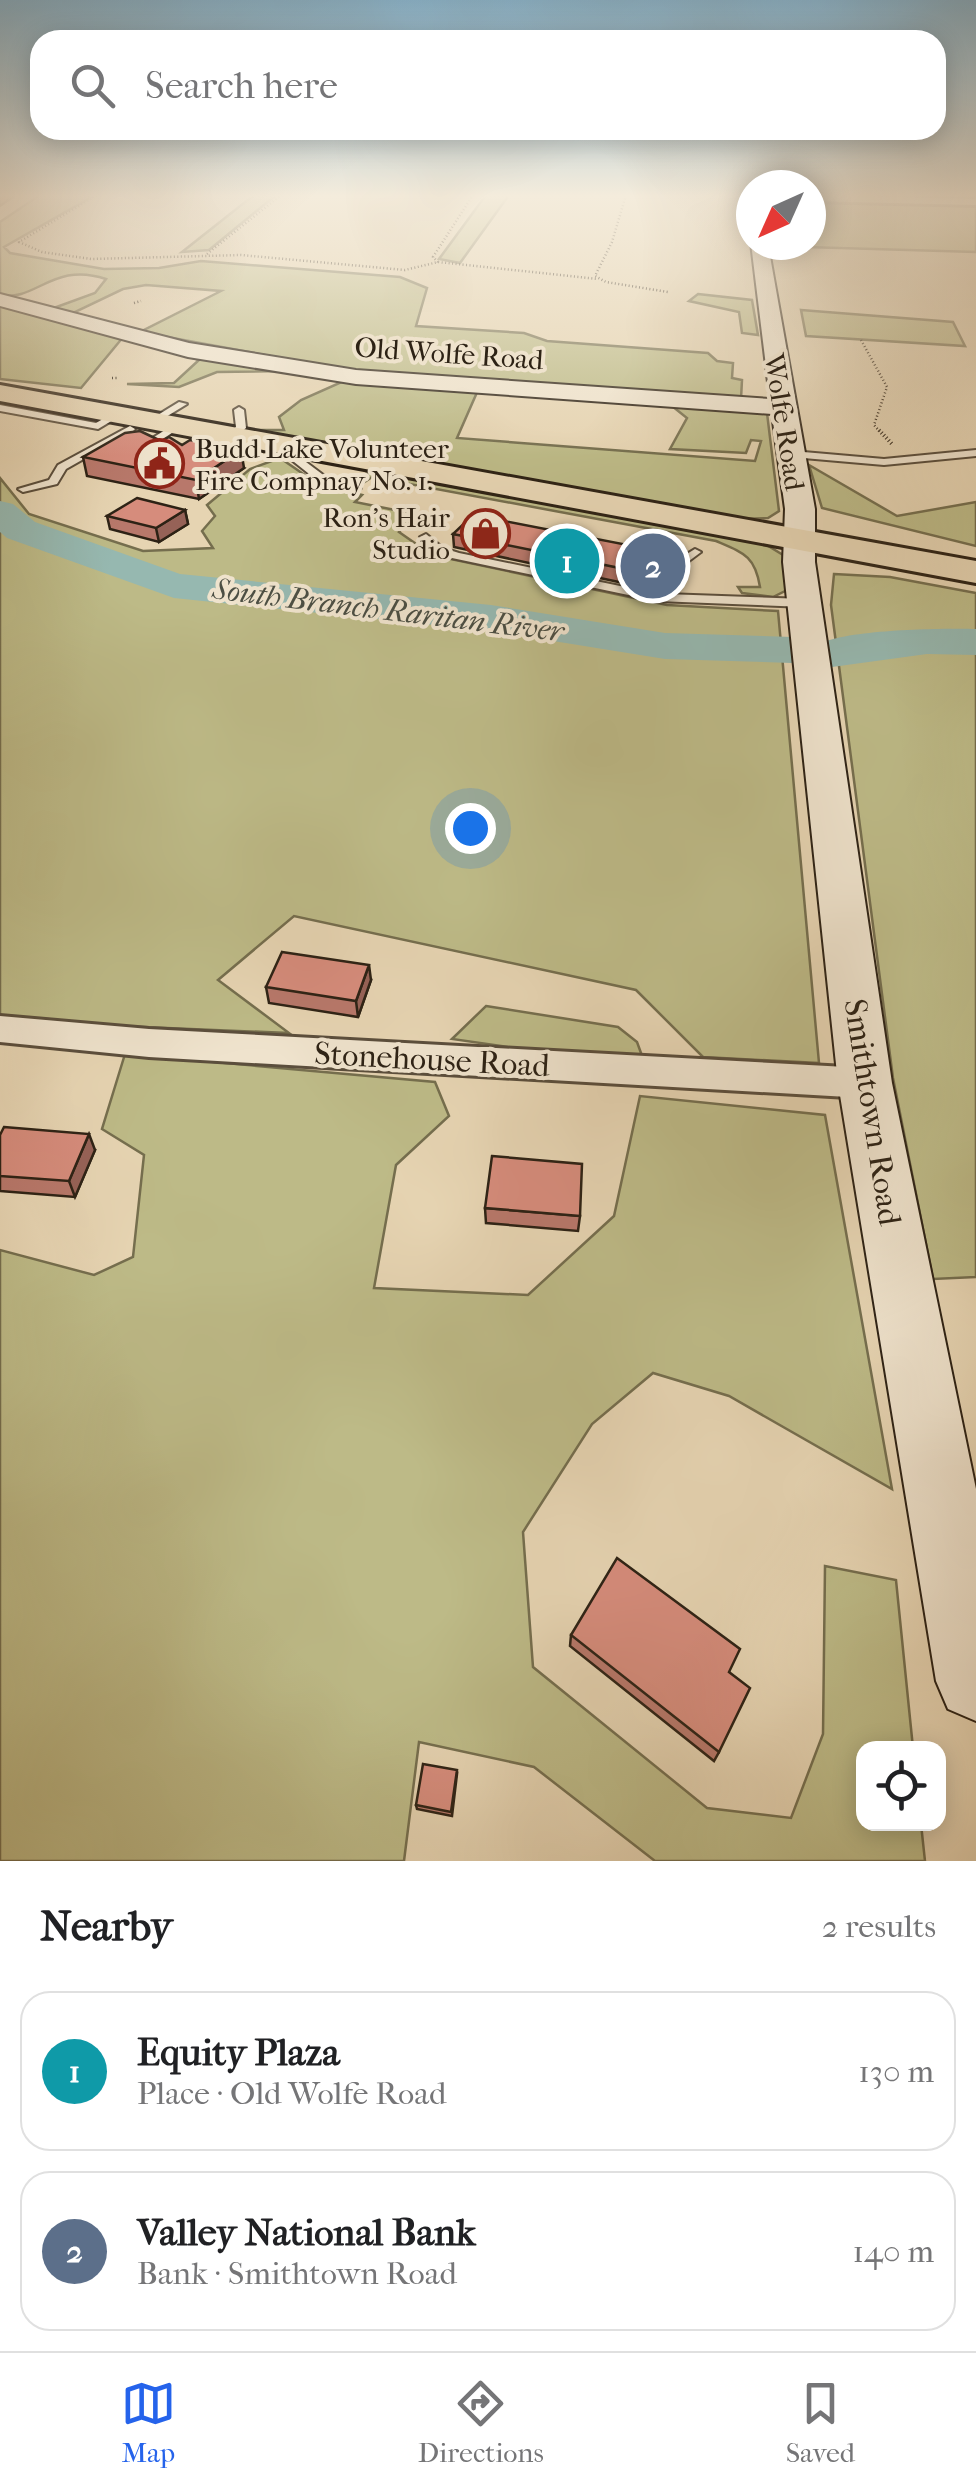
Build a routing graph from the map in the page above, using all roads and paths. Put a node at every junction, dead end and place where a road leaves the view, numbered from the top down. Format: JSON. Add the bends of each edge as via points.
{"nodes":[{"id":1,"x":613,"y":282,"type":"edge"},
{"id":2,"x":764,"y":282,"type":"edge"},
{"id":3,"x":668,"y":292,"type":"dead end"},
{"id":4,"x":0,"y":300,"type":"edge"},
{"id":5,"x":141,"y":302,"type":"dead end"},
{"id":6,"x":134,"y":303,"type":"dead end"},
{"id":7,"x":862,"y":340,"type":"dead end"},
{"id":8,"x":0,"y":392,"type":"edge"},
{"id":9,"x":782,"y":406,"type":"junction"},
{"id":10,"x":0,"y":408,"type":"edge"},
{"id":11,"x":110,"y":419,"type":"junction"},
{"id":12,"x":278,"y":444,"type":"junction"},
{"id":13,"x":976,"y":453,"type":"edge"},
{"id":14,"x":792,"y":454,"type":"junction"},
{"id":15,"x":919,"y":460,"type":"junction"},
{"id":16,"x":360,"y":474,"type":"junction"},
{"id":17,"x":336,"y":484,"type":"junction"},
{"id":18,"x":23,"y":489,"type":"dead end"},
{"id":19,"x":426,"y":537,"type":"dead end"},
{"id":20,"x":799,"y":539,"type":"junction"},
{"id":21,"x":695,"y":552,"type":"dead end"},
{"id":22,"x":976,"y":572,"type":"edge"},
{"id":23,"x":656,"y":598,"type":"junction"},
{"id":24,"x":809,"y":636,"type":"junction"},
{"id":25,"x":0,"y":1029,"type":"edge"},
{"id":26,"x":865,"y":1083,"type":"junction"},
{"id":27,"x":976,"y":1680,"type":"edge"}],
"edges":[{"from":1,"to":3,"type":"path"},
{"from":2,"to":9,"type":"street","name":"Wolfe Road"},
{"from":4,"to":9,"type":"street","name":"Old Wolfe Road","via":[[188,350],[356,378]]},
{"from":5,"to":6,"type":"path"},
{"from":7,"to":15,"type":"path","via":[[864,352],[884,372],[887,392],[874,425]]},
{"from":8,"to":11,"type":"main road"},
{"from":9,"to":14,"type":"street","name":"Wolfe Road"},
{"from":10,"to":11,"type":"lane"},
{"from":11,"to":12,"type":"main road"},
{"from":11,"to":18,"type":"lane","via":[[130,429],[62,467],[53,482]]},
{"from":12,"to":16,"type":"main road"},
{"from":12,"to":17,"type":"lane"},
{"from":13,"to":15,"type":"lane"},
{"from":14,"to":15,"type":"lane"},
{"from":14,"to":20,"type":"street","name":"Wolfe Road"},
{"from":16,"to":17,"type":"lane"},
{"from":16,"to":17,"type":"lane"},
{"from":16,"to":20,"type":"main road"},
{"from":19,"to":23,"type":"lane","via":[[456,556]]},
{"from":20,"to":22,"type":"main road"},
{"from":20,"to":24,"type":"street","name":"Smithtown Road"},
{"from":21,"to":23,"type":"lane"},
{"from":23,"to":24,"type":"lane"},
{"from":24,"to":26,"type":"street","name":"Smithtown Road"},
{"from":25,"to":26,"type":"street","name":"Stonehouse Road"},
{"from":26,"to":27,"type":"street","name":"Smithtown Road"}]}
